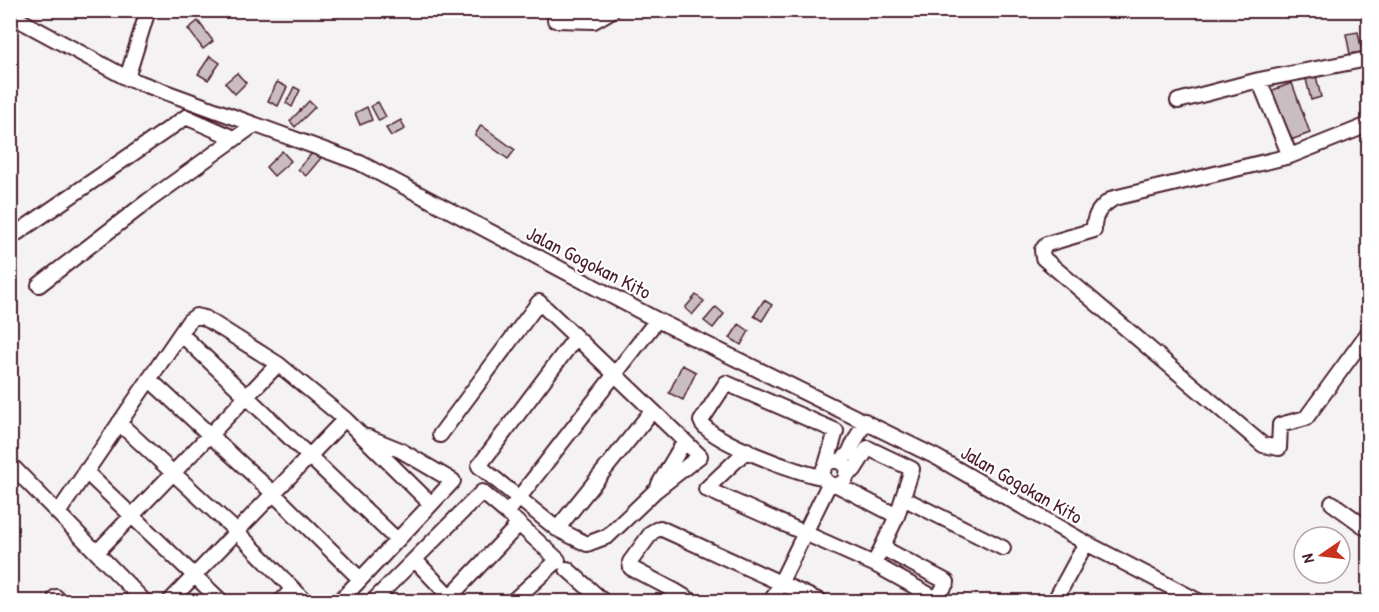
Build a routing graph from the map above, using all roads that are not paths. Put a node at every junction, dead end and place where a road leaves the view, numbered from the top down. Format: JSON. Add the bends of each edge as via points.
{"nodes":[{"id":1,"x":148,"y":10,"type":"edge"},
{"id":2,"x":614,"y":10,"type":"edge"},
{"id":3,"x":10,"y":15,"type":"edge"},
{"id":4,"x":555,"y":20,"type":"dead end"},
{"id":5,"x":1368,"y":59,"type":"edge"},
{"id":6,"x":127,"y":78,"type":"junction"},
{"id":7,"x":1259,"y":80,"type":"junction"},
{"id":8,"x":1178,"y":100,"type":"dead end"},
{"id":9,"x":254,"y":125,"type":"junction"},
{"id":10,"x":1368,"y":125,"type":"edge"},
{"id":11,"x":234,"y":138,"type":"junction"},
{"id":12,"x":1290,"y":156,"type":"junction"},
{"id":13,"x":14,"y":235,"type":"dead end"},
{"id":14,"x":39,"y":285,"type":"dead end"},
{"id":15,"x":657,"y":320,"type":"junction"},
{"id":16,"x":1368,"y":333,"type":"edge"},
{"id":17,"x":181,"y":334,"type":"junction"},
{"id":18,"x":576,"y":337,"type":"junction"},
{"id":19,"x":278,"y":364,"type":"junction"},
{"id":20,"x":613,"y":374,"type":"junction"},
{"id":21,"x":149,"y":379,"type":"junction"},
{"id":22,"x":248,"y":398,"type":"junction"},
{"id":23,"x":652,"y":411,"type":"junction"},
{"id":24,"x":345,"y":419,"type":"junction"},
{"id":25,"x":865,"y":421,"type":"junction"},
{"id":26,"x":119,"y":423,"type":"junction"},
{"id":27,"x":361,"y":434,"type":"junction"},
{"id":28,"x":440,"y":435,"type":"dead end"},
{"id":29,"x":212,"y":436,"type":"junction"},
{"id":30,"x":684,"y":442,"type":"junction"},
{"id":31,"x":747,"y":450,"type":"junction"},
{"id":32,"x":309,"y":456,"type":"junction"},
{"id":33,"x":10,"y":464,"type":"edge"},
{"id":34,"x":85,"y":471,"type":"junction"},
{"id":35,"x":174,"y":474,"type":"junction"},
{"id":36,"x":834,"y":475,"type":"junction"},
{"id":37,"x":655,"y":491,"type":"junction"},
{"id":38,"x":273,"y":493,"type":"junction"},
{"id":39,"x":518,"y":497,"type":"junction"},
{"id":40,"x":903,"y":498,"type":"junction"},
{"id":41,"x":1332,"y":502,"type":"dead end"},
{"id":42,"x":431,"y":504,"type":"junction"},
{"id":43,"x":58,"y":513,"type":"junction"},
{"id":44,"x":507,"y":513,"type":"junction"},
{"id":45,"x":132,"y":515,"type":"junction"},
{"id":46,"x":897,"y":516,"type":"junction"},
{"id":47,"x":519,"y":524,"type":"junction"},
{"id":48,"x":1368,"y":528,"type":"edge"},
{"id":49,"x":557,"y":529,"type":"junction"},
{"id":50,"x":236,"y":531,"type":"junction"},
{"id":51,"x":806,"y":533,"type":"junction"},
{"id":52,"x":397,"y":540,"type":"junction"},
{"id":53,"x":1086,"y":543,"type":"junction"},
{"id":54,"x":883,"y":548,"type":"junction"},
{"id":55,"x":1003,"y":548,"type":"dead end"},
{"id":56,"x":97,"y":552,"type":"junction"},
{"id":57,"x":415,"y":560,"type":"junction"},
{"id":58,"x":874,"y":564,"type":"junction"},
{"id":59,"x":567,"y":569,"type":"dead end"},
{"id":60,"x":194,"y":574,"type":"junction"},
{"id":61,"x":360,"y":579,"type":"junction"},
{"id":62,"x":779,"y":584,"type":"junction"},
{"id":63,"x":292,"y":589,"type":"junction"},
{"id":64,"x":672,"y":596,"type":"edge"},
{"id":65,"x":450,"y":600,"type":"edge"},
{"id":66,"x":936,"y":600,"type":"edge"},
{"id":67,"x":691,"y":601,"type":"edge"},
{"id":68,"x":145,"y":602,"type":"edge"},
{"id":69,"x":169,"y":602,"type":"edge"},
{"id":70,"x":222,"y":602,"type":"edge"},
{"id":71,"x":280,"y":602,"type":"edge"},
{"id":72,"x":306,"y":602,"type":"edge"},
{"id":73,"x":339,"y":602,"type":"edge"},
{"id":74,"x":372,"y":602,"type":"edge"},
{"id":75,"x":512,"y":602,"type":"edge"},
{"id":76,"x":604,"y":602,"type":"edge"},
{"id":77,"x":771,"y":602,"type":"edge"},
{"id":78,"x":822,"y":602,"type":"edge"},
{"id":79,"x":1054,"y":602,"type":"edge"},
{"id":80,"x":1200,"y":602,"type":"edge"}],
"edges":[{"from":1,"to":6,"type":"street"},
{"from":2,"to":4,"type":"street","via":[[594,21]]},
{"from":3,"to":6,"type":"street","name":"Jalan Gogokan Kito"},
{"from":5,"to":7,"type":"street"},
{"from":6,"to":9,"type":"street","name":"Jalan Gogokan Kito"},
{"from":7,"to":8,"type":"street"},
{"from":7,"to":12,"type":"street"},
{"from":9,"to":11,"type":"street"},
{"from":9,"to":15,"type":"street","name":"Jalan Gogokan Kito","via":[[360,163]]},
{"from":10,"to":12,"type":"street"},
{"from":11,"to":13,"type":"street","via":[[186,117]]},
{"from":11,"to":14,"type":"street"},
{"from":12,"to":16,"type":"street","via":[[1114,198],[1097,213],[1094,230],[1047,244],[1042,258],[1263,445],[1279,448],[1280,425],[1306,418]]},
{"from":15,"to":20,"type":"street"},
{"from":15,"to":25,"type":"street","name":"Jalan Gogokan Kito"},
{"from":17,"to":19,"type":"street","via":[[196,316],[205,318]]},
{"from":17,"to":21,"type":"street"},
{"from":17,"to":22,"type":"street"},
{"from":18,"to":20,"type":"street"},
{"from":18,"to":28,"type":"street","via":[[539,302]]},
{"from":18,"to":39,"type":"street","via":[[480,466]]},
{"from":19,"to":22,"type":"street"},
{"from":19,"to":24,"type":"street"},
{"from":20,"to":23,"type":"street"},
{"from":20,"to":39,"type":"street"},
{"from":21,"to":26,"type":"street"},
{"from":21,"to":29,"type":"street"},
{"from":22,"to":29,"type":"street"},
{"from":22,"to":32,"type":"street"},
{"from":23,"to":30,"type":"street"},
{"from":23,"to":49,"type":"street"},
{"from":24,"to":27,"type":"street"},
{"from":24,"to":32,"type":"street"},
{"from":25,"to":36,"type":"street"},
{"from":25,"to":53,"type":"street","name":"Jalan Gogokan Kito"},
{"from":26,"to":34,"type":"street"},
{"from":26,"to":35,"type":"street"},
{"from":27,"to":42,"type":"street"},
{"from":27,"to":42,"type":"street","via":[[400,450],[453,481]]},
{"from":29,"to":35,"type":"street"},
{"from":29,"to":38,"type":"street"},
{"from":30,"to":37,"type":"street"},
{"from":30,"to":37,"type":"street","via":[[699,456]]},
{"from":31,"to":36,"type":"street","via":[[806,476]]},
{"from":31,"to":36,"type":"street","via":[[710,433],[702,424],[726,383],[836,431]]},
{"from":31,"to":51,"type":"street","via":[[706,489]]},
{"from":32,"to":38,"type":"street"},
{"from":32,"to":52,"type":"street"},
{"from":33,"to":43,"type":"street"},
{"from":34,"to":43,"type":"street"},
{"from":34,"to":45,"type":"street"},
{"from":35,"to":45,"type":"street"},
{"from":35,"to":50,"type":"street"},
{"from":36,"to":40,"type":"street","via":[[854,470],[868,448],[912,469]]},
{"from":36,"to":46,"type":"street"},
{"from":36,"to":51,"type":"street"},
{"from":37,"to":49,"type":"street","via":[[608,536],[587,544]]},
{"from":38,"to":50,"type":"street"},
{"from":38,"to":61,"type":"street"},
{"from":39,"to":44,"type":"street"},
{"from":39,"to":49,"type":"street"},
{"from":40,"to":46,"type":"street"},
{"from":40,"to":55,"type":"street"},
{"from":41,"to":48,"type":"street"},
{"from":42,"to":52,"type":"street"},
{"from":43,"to":56,"type":"street"},
{"from":44,"to":47,"type":"street"},
{"from":44,"to":57,"type":"street","via":[[482,492]]},
{"from":45,"to":56,"type":"street"},
{"from":45,"to":60,"type":"street"},
{"from":46,"to":54,"type":"street"},
{"from":47,"to":65,"type":"street"},
{"from":47,"to":75,"type":"street","via":[[558,560]]},
{"from":50,"to":60,"type":"street"},
{"from":50,"to":63,"type":"street"},
{"from":51,"to":58,"type":"street"},
{"from":51,"to":62,"type":"street"},
{"from":52,"to":61,"type":"street"},
{"from":53,"to":79,"type":"street"},
{"from":53,"to":80,"type":"street","name":"Jalan Gogokan Kito"},
{"from":54,"to":58,"type":"street"},
{"from":54,"to":66,"type":"street","via":[[947,582]]},
{"from":56,"to":68,"type":"street"},
{"from":57,"to":65,"type":"street"},
{"from":57,"to":74,"type":"street"},
{"from":58,"to":66,"type":"street"},
{"from":59,"to":76,"type":"street"},
{"from":60,"to":69,"type":"street"},
{"from":60,"to":70,"type":"street"},
{"from":61,"to":73,"type":"street"},
{"from":62,"to":64,"type":"street","via":[[660,528],[652,532],[630,562],[631,568]]},
{"from":62,"to":77,"type":"street"},
{"from":62,"to":78,"type":"street"},
{"from":63,"to":71,"type":"street"},
{"from":63,"to":72,"type":"street"},
{"from":64,"to":67,"type":"street"}]}
